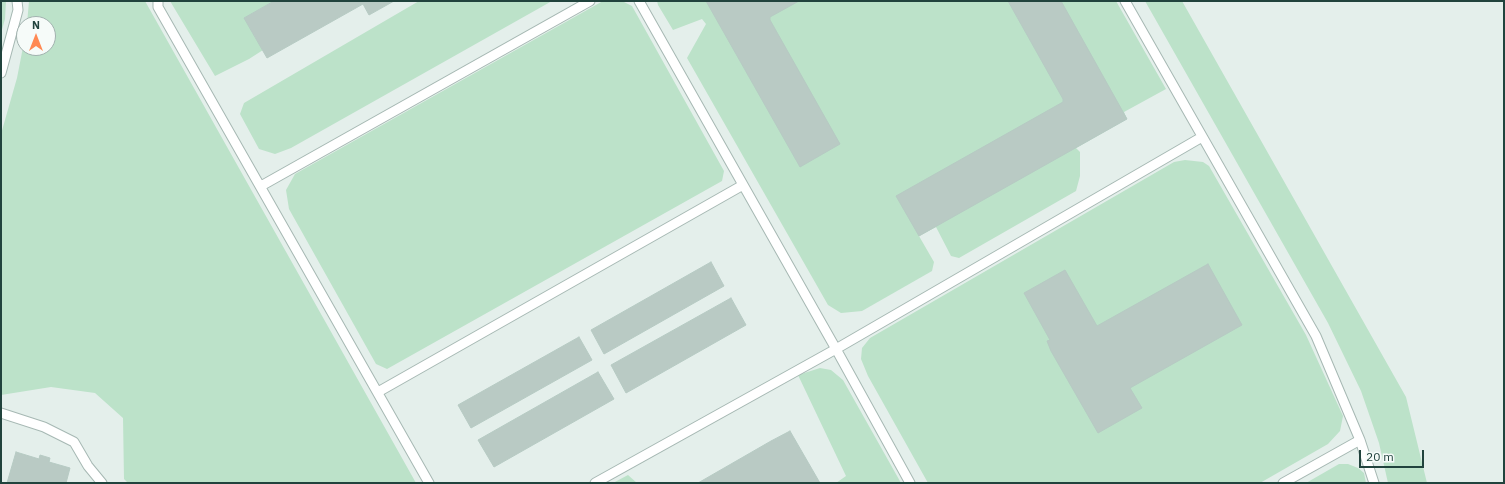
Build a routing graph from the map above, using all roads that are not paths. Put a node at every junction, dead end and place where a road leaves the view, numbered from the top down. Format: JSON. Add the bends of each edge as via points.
{"nodes":[{"id":1,"x":17,"y":1,"type":"edge"},
{"id":2,"x":158,"y":1,"type":"edge"},
{"id":3,"x":590,"y":1,"type":"edge"},
{"id":4,"x":639,"y":1,"type":"edge"},
{"id":5,"x":1125,"y":1,"type":"edge"},
{"id":6,"x":1,"y":73,"type":"edge"},
{"id":7,"x":1202,"y":137,"type":"junction"},
{"id":8,"x":743,"y":185,"type":"junction"},
{"id":9,"x":261,"y":186,"type":"junction"},
{"id":10,"x":836,"y":349,"type":"junction"},
{"id":11,"x":378,"y":392,"type":"junction"},
{"id":12,"x":1,"y":413,"type":"edge"},
{"id":13,"x":1360,"y":440,"type":"junction"},
{"id":14,"x":102,"y":483,"type":"edge"},
{"id":15,"x":429,"y":483,"type":"edge"},
{"id":16,"x":595,"y":483,"type":"edge"},
{"id":17,"x":910,"y":483,"type":"edge"},
{"id":18,"x":1283,"y":483,"type":"edge"},
{"id":19,"x":1374,"y":483,"type":"edge"}],
"edges":[{"from":1,"to":6,"type":"lane","via":[[18,10]]},
{"from":2,"to":9,"type":"lane","via":[[158,7]]},
{"from":3,"to":9,"type":"lane"},
{"from":4,"to":8,"type":"lane"},
{"from":5,"to":7,"type":"lane"},
{"from":7,"to":10,"type":"lane"},
{"from":7,"to":13,"type":"lane","via":[[1316,336]]},
{"from":8,"to":10,"type":"lane"},
{"from":8,"to":11,"type":"lane"},
{"from":9,"to":11,"type":"lane"},
{"from":10,"to":16,"type":"lane"},
{"from":10,"to":17,"type":"lane"},
{"from":11,"to":15,"type":"lane"},
{"from":12,"to":14,"type":"lane","via":[[44,427],[74,442]]},
{"from":13,"to":18,"type":"lane"},
{"from":13,"to":19,"type":"lane"}]}
